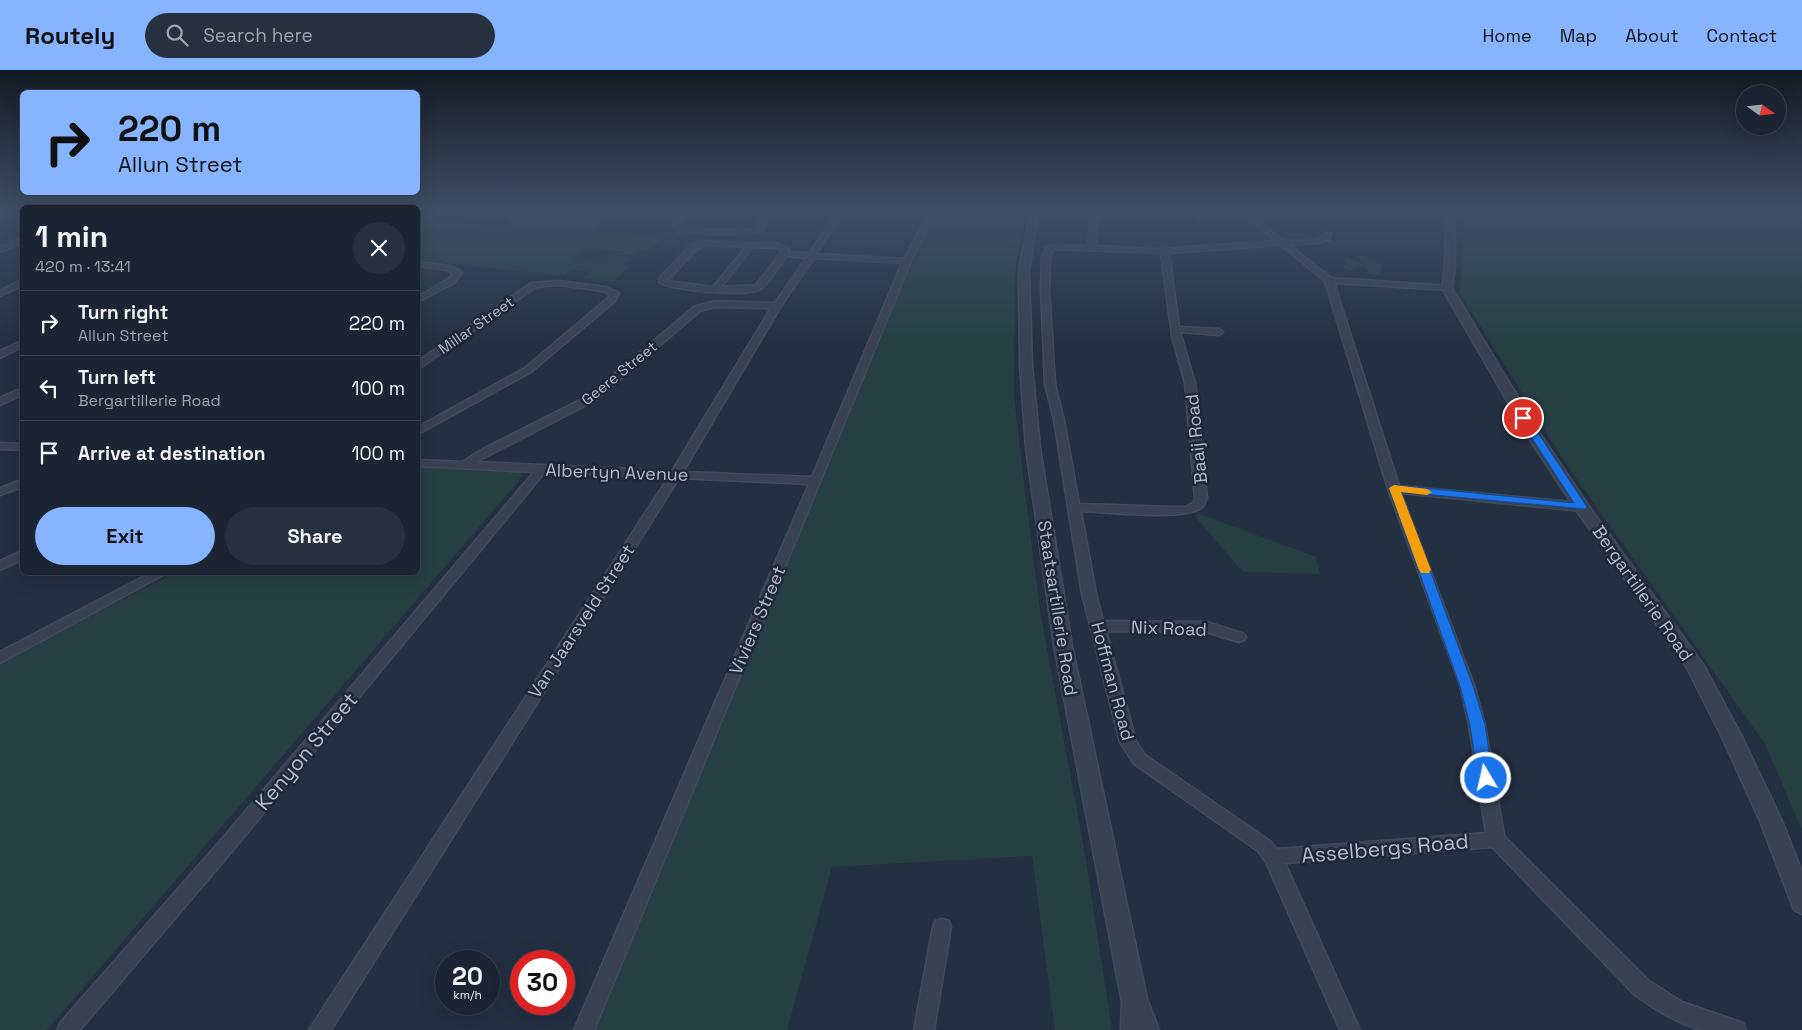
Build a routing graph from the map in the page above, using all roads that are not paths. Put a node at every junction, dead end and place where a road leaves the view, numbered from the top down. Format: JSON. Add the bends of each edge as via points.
{"nodes":[{"id":1,"x":810,"y":256,"type":"edge"},
{"id":2,"x":686,"y":257,"type":"edge"},
{"id":3,"x":742,"y":257,"type":"edge"},
{"id":4,"x":782,"y":257,"type":"edge"},
{"id":5,"x":826,"y":257,"type":"edge"},
{"id":6,"x":909,"y":257,"type":"edge"},
{"id":7,"x":1026,"y":257,"type":"edge"},
{"id":8,"x":1046,"y":257,"type":"edge"},
{"id":9,"x":1166,"y":257,"type":"edge"},
{"id":10,"x":1299,"y":257,"type":"edge"},
{"id":11,"x":1450,"y":257,"type":"edge"},
{"id":12,"x":907,"y":261,"type":"junction"},
{"id":13,"x":420,"y":264,"type":"edge"},
{"id":14,"x":1329,"y":280,"type":"junction"},
{"id":15,"x":20,"y":284,"type":"edge"},
{"id":16,"x":716,"y":288,"type":"junction"},
{"id":17,"x":1447,"y":288,"type":"junction"},
{"id":18,"x":0,"y":294,"type":"edge"},
{"id":19,"x":420,"y":299,"type":"edge"},
{"id":20,"x":777,"y":306,"type":"junction"},
{"id":21,"x":1175,"y":329,"type":"junction"},
{"id":22,"x":1219,"y":332,"type":"dead end"},
{"id":23,"x":20,"y":345,"type":"edge"},
{"id":24,"x":0,"y":355,"type":"edge"},
{"id":25,"x":420,"y":364,"type":"edge"},
{"id":26,"x":20,"y":392,"type":"edge"},
{"id":27,"x":0,"y":402,"type":"edge"},
{"id":28,"x":420,"y":431,"type":"edge"},
{"id":29,"x":0,"y":446,"type":"edge"},
{"id":30,"x":20,"y":446,"type":"edge"},
{"id":31,"x":420,"y":463,"type":"edge"},
{"id":32,"x":464,"y":465,"type":"junction"},
{"id":33,"x":542,"y":469,"type":"junction"},
{"id":34,"x":676,"y":474,"type":"junction"},
{"id":35,"x":816,"y":481,"type":"junction"},
{"id":36,"x":20,"y":484,"type":"edge"},
{"id":37,"x":1394,"y":488,"type":"junction"},
{"id":38,"x":0,"y":492,"type":"edge"},
{"id":39,"x":1074,"y":507,"type":"junction"},
{"id":40,"x":1582,"y":507,"type":"junction"},
{"id":41,"x":20,"y":556,"type":"edge"},
{"id":42,"x":0,"y":566,"type":"edge"},
{"id":43,"x":157,"y":575,"type":"edge"},
{"id":44,"x":1098,"y":626,"type":"junction"},
{"id":45,"x":1239,"y":637,"type":"dead end"},
{"id":46,"x":0,"y":658,"type":"edge"},
{"id":47,"x":1496,"y":839,"type":"junction"},
{"id":48,"x":1273,"y":857,"type":"junction"},
{"id":49,"x":1802,"y":902,"type":"edge"},
{"id":50,"x":942,"y":927,"type":"dead end"},
{"id":51,"x":1134,"y":999,"type":"junction"},
{"id":52,"x":66,"y":1030,"type":"edge"},
{"id":53,"x":319,"y":1030,"type":"edge"},
{"id":54,"x":584,"y":1030,"type":"edge"},
{"id":55,"x":924,"y":1030,"type":"edge"},
{"id":56,"x":1134,"y":1030,"type":"edge"},
{"id":57,"x":1146,"y":1030,"type":"edge"},
{"id":58,"x":1350,"y":1030,"type":"edge"},
{"id":59,"x":1736,"y":1030,"type":"edge"}],
"edges":[{"from":1,"to":20,"type":"street","name":"Van Jaarsveld Street"},
{"from":2,"to":16,"type":"street","via":[[662,280]]},
{"from":3,"to":16,"type":"street"},
{"from":4,"to":16,"type":"street","via":[[757,288],[747,291]]},
{"from":5,"to":12,"type":"street"},
{"from":6,"to":12,"type":"street","name":"Viviers Street"},
{"from":7,"to":51,"type":"street","name":"Staatsartillerie Road","via":[[1026,365],[1033,448],[1062,646]]},
{"from":8,"to":39,"type":"street","name":"Hoffman Road","via":[[1050,384]]},
{"from":9,"to":21,"type":"street","name":"Baaij Road"},
{"from":10,"to":14,"type":"street"},
{"from":11,"to":17,"type":"street"},
{"from":12,"to":35,"type":"street","name":"Viviers Street"},
{"from":13,"to":19,"type":"street","via":[[448,268],[458,273],[451,281]]},
{"from":14,"to":17,"type":"street"},
{"from":14,"to":37,"type":"street"},
{"from":15,"to":18,"type":"street"},
{"from":17,"to":40,"type":"street","name":"Bergartillerie Road","via":[[1532,432]]},
{"from":20,"to":32,"type":"street","name":"Geere Street","via":[[715,304],[698,309],[592,398]]},
{"from":20,"to":34,"type":"street","name":"Van Jaarsveld Street"},
{"from":21,"to":22,"type":"street"},
{"from":21,"to":39,"type":"street","name":"Baaij Road","via":[[1190,383],[1201,490],[1198,505],[1175,511]]},
{"from":23,"to":24,"type":"street"},
{"from":25,"to":28,"type":"street","name":"Millar Street","via":[[534,285],[560,283],[615,293],[528,370]]},
{"from":26,"to":27,"type":"street"},
{"from":29,"to":30,"type":"street"},
{"from":31,"to":32,"type":"street","name":"Albertyn Avenue"},
{"from":32,"to":33,"type":"street","name":"Albertyn Avenue"},
{"from":33,"to":34,"type":"street","name":"Albertyn Avenue"},
{"from":33,"to":52,"type":"street","name":"Kenyon Street","via":[[227,845]]},
{"from":34,"to":35,"type":"street","name":"Albertyn Avenue"},
{"from":34,"to":53,"type":"street","name":"Van Jaarsveld Street"},
{"from":35,"to":54,"type":"street","name":"Viviers Street"},
{"from":36,"to":38,"type":"street"},
{"from":37,"to":40,"type":"street"},
{"from":37,"to":47,"type":"street","via":[[1467,686],[1478,725]]},
{"from":39,"to":44,"type":"street","name":"Hoffman Road","via":[[1082,563]]},
{"from":40,"to":49,"type":"street","name":"Bergartillerie Road","via":[[1695,666],[1771,820]]},
{"from":41,"to":42,"type":"street"},
{"from":43,"to":46,"type":"street"},
{"from":44,"to":45,"type":"street","name":"Nix Road","via":[[1207,627]]},
{"from":44,"to":48,"type":"street","name":"Hoffman Road","via":[[1128,742],[1135,755],[1264,846]]},
{"from":47,"to":48,"type":"street","name":"Asselbergs Road"},
{"from":47,"to":59,"type":"street","via":[[1654,999],[1670,1008]]},
{"from":48,"to":58,"type":"street","name":"Hoffman Road"},
{"from":50,"to":55,"type":"street"},
{"from":51,"to":56,"type":"street","name":"Staatsartillerie Road"},
{"from":51,"to":57,"type":"street","name":"Staatsartillerie Road"}]}
